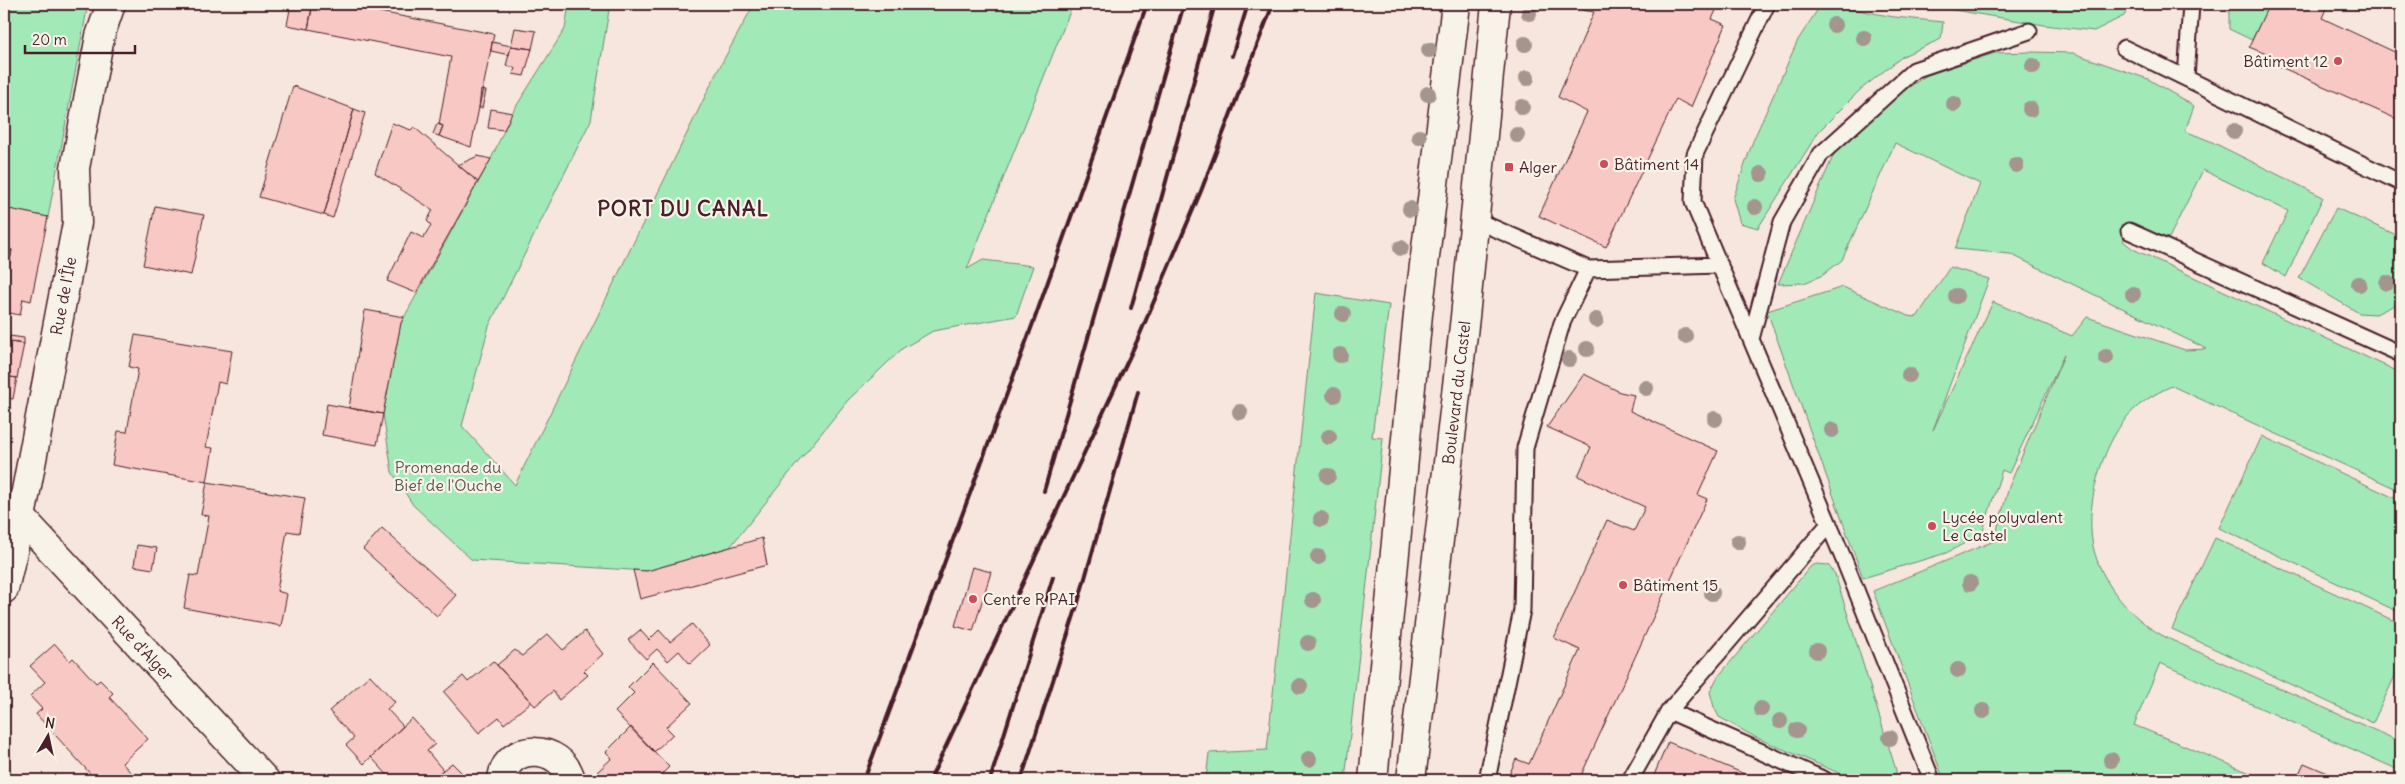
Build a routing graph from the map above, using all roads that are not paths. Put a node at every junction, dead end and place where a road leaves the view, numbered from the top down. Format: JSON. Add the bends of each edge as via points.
{"nodes":[{"id":1,"x":110,"y":4,"type":"edge"},
{"id":2,"x":1456,"y":4,"type":"edge"},
{"id":3,"x":1496,"y":4,"type":"edge"},
{"id":4,"x":1766,"y":4,"type":"edge"},
{"id":5,"x":2191,"y":4,"type":"edge"},
{"id":6,"x":2029,"y":31,"type":"dead end"},
{"id":7,"x":2124,"y":48,"type":"dead end"},
{"id":8,"x":2186,"y":78,"type":"junction"},
{"id":9,"x":2401,"y":183,"type":"edge"},
{"id":10,"x":1474,"y":220,"type":"junction"},
{"id":11,"x":2129,"y":231,"type":"dead end"},
{"id":12,"x":1720,"y":265,"type":"junction"},
{"id":13,"x":1588,"y":269,"type":"junction"},
{"id":14,"x":1751,"y":338,"type":"junction"},
{"id":15,"x":2401,"y":354,"type":"edge"},
{"id":16,"x":21,"y":517,"type":"junction"},
{"id":17,"x":1829,"y":524,"type":"junction"},
{"id":18,"x":4,"y":589,"type":"edge"},
{"id":19,"x":1669,"y":711,"type":"junction"},
{"id":20,"x":265,"y":780,"type":"edge"},
{"id":21,"x":502,"y":780,"type":"edge"},
{"id":22,"x":571,"y":780,"type":"edge"},
{"id":23,"x":1373,"y":780,"type":"edge"},
{"id":24,"x":1411,"y":780,"type":"edge"},
{"id":25,"x":1487,"y":780,"type":"edge"},
{"id":26,"x":1630,"y":780,"type":"edge"},
{"id":27,"x":1825,"y":780,"type":"edge"},
{"id":28,"x":1932,"y":780,"type":"edge"}],
"edges":[{"from":1,"to":16,"type":"main road","name":"Rue de l'Île","via":[[100,36],[75,168],[77,223]]},
{"from":2,"to":23,"type":"main road","via":[[1419,305]]},
{"from":3,"to":10,"type":"main road","name":"Boulevard du Castel"},
{"from":4,"to":12,"type":"lane","via":[[1695,154],[1693,202]]},
{"from":5,"to":8,"type":"lane"},
{"from":6,"to":14,"type":"lane","via":[[1914,70],[1821,154],[1782,222]]},
{"from":7,"to":8,"type":"lane"},
{"from":8,"to":9,"type":"lane"},
{"from":10,"to":13,"type":"lane"},
{"from":10,"to":24,"type":"main road","name":"Boulevard du Castel"},
{"from":11,"to":15,"type":"lane"},
{"from":12,"to":13,"type":"lane"},
{"from":12,"to":14,"type":"lane"},
{"from":13,"to":25,"type":"lane","via":[[1562,324],[1525,448],[1522,610]]},
{"from":14,"to":17,"type":"lane"},
{"from":16,"to":18,"type":"main road","name":"Rue de l'Île"},
{"from":16,"to":20,"type":"main road","name":"Rue d'Alger"},
{"from":17,"to":19,"type":"lane"},
{"from":17,"to":28,"type":"lane"},
{"from":19,"to":26,"type":"lane"},
{"from":19,"to":27,"type":"lane"},
{"from":21,"to":22,"type":"main road","via":[[516,758],[537,751],[558,759]]}]}
